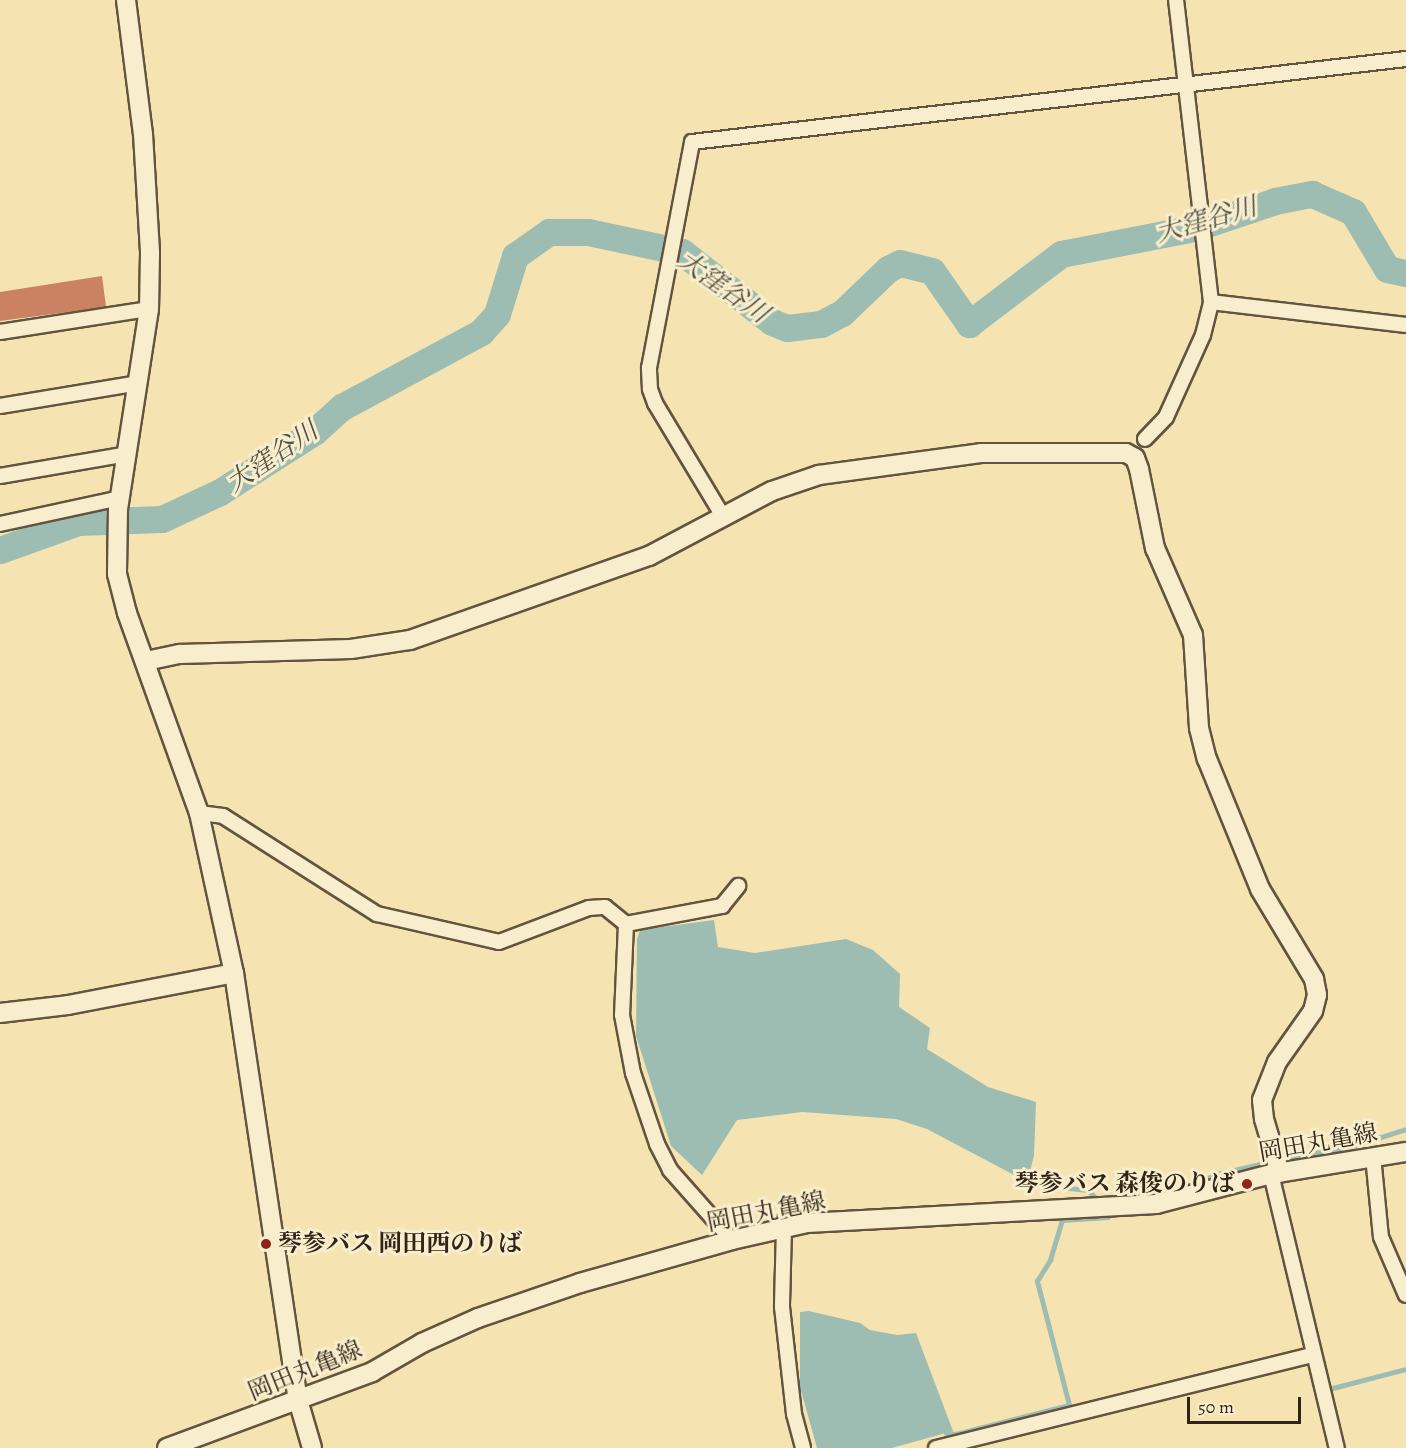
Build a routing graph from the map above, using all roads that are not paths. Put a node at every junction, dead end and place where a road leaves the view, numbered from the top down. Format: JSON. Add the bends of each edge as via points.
{"nodes":[{"id":1,"x":126,"y":0,"type":"edge"},
{"id":2,"x":1176,"y":0,"type":"edge"},
{"id":3,"x":1406,"y":58,"type":"edge"},
{"id":4,"x":1186,"y":86,"type":"junction"},
{"id":5,"x":1211,"y":302,"type":"junction"},
{"id":6,"x":149,"y":309,"type":"junction"},
{"id":7,"x":1406,"y":325,"type":"edge"},
{"id":8,"x":0,"y":332,"type":"edge"},
{"id":9,"x":139,"y":382,"type":"junction"},
{"id":10,"x":0,"y":406,"type":"edge"},
{"id":11,"x":1145,"y":439,"type":"dead end"},
{"id":12,"x":127,"y":454,"type":"junction"},
{"id":13,"x":0,"y":476,"type":"edge"},
{"id":14,"x":118,"y":511,"type":"junction"},
{"id":15,"x":724,"y":518,"type":"junction"},
{"id":16,"x":0,"y":524,"type":"edge"},
{"id":17,"x":147,"y":661,"type":"junction"},
{"id":18,"x":199,"y":813,"type":"junction"},
{"id":19,"x":738,"y":886,"type":"dead end"},
{"id":20,"x":626,"y":924,"type":"junction"},
{"id":21,"x":234,"y":973,"type":"junction"},
{"id":22,"x":0,"y":1013,"type":"edge"},
{"id":23,"x":1406,"y":1152,"type":"edge"},
{"id":24,"x":1373,"y":1156,"type":"junction"},
{"id":25,"x":1276,"y":1167,"type":"junction"},
{"id":26,"x":784,"y":1228,"type":"junction"},
{"id":27,"x":732,"y":1240,"type":"junction"},
{"id":28,"x":1406,"y":1295,"type":"edge"},
{"id":29,"x":1312,"y":1355,"type":"junction"},
{"id":30,"x":298,"y":1400,"type":"junction"},
{"id":31,"x":167,"y":1448,"type":"edge"},
{"id":32,"x":312,"y":1448,"type":"edge"},
{"id":33,"x":803,"y":1448,"type":"edge"},
{"id":34,"x":936,"y":1448,"type":"edge"},
{"id":35,"x":1337,"y":1448,"type":"edge"}],
"edges":[{"from":1,"to":6,"type":"street","via":[[149,199]]},
{"from":2,"to":4,"type":"street"},
{"from":3,"to":4,"type":"street"},
{"from":4,"to":5,"type":"street"},
{"from":4,"to":15,"type":"street","via":[[692,142],[649,368],[650,389]]},
{"from":5,"to":7,"type":"street"},
{"from":5,"to":11,"type":"street","via":[[1203,335],[1166,417]]},
{"from":6,"to":8,"type":"street"},
{"from":6,"to":9,"type":"street"},
{"from":9,"to":10,"type":"street"},
{"from":9,"to":12,"type":"street"},
{"from":12,"to":13,"type":"street"},
{"from":12,"to":14,"type":"street"},
{"from":14,"to":16,"type":"street"},
{"from":14,"to":17,"type":"street","via":[[121,595]]},
{"from":15,"to":17,"type":"street","via":[[599,576],[410,640],[351,649],[180,654]]},
{"from":15,"to":25,"type":"street","via":[[772,491],[819,475],[981,453],[1126,453],[1135,458],[1155,548],[1193,634],[1199,728],[1207,759],[1260,889],[1314,979],[1317,995],[1313,1011],[1277,1062],[1264,1089],[1264,1119]]},
{"from":17,"to":18,"type":"street"},
{"from":18,"to":20,"type":"street","via":[[223,816],[377,914],[499,942],[589,908],[604,907]]},
{"from":18,"to":21,"type":"street"},
{"from":19,"to":20,"type":"street","via":[[722,906]]},
{"from":20,"to":27,"type":"street","via":[[624,1025],[633,1073],[670,1170]]},
{"from":21,"to":22,"type":"street","via":[[78,1004]]},
{"from":21,"to":30,"type":"street"},
{"from":23,"to":24,"type":"street","name":"岡田丸亀線"},
{"from":24,"to":25,"type":"street","name":"岡田丸亀線"},
{"from":24,"to":28,"type":"street","via":[[1381,1237]]},
{"from":25,"to":26,"type":"street","name":"岡田丸亀線","via":[[1156,1204],[807,1223]]},
{"from":25,"to":29,"type":"street"},
{"from":26,"to":27,"type":"street","name":"岡田丸亀線"},
{"from":26,"to":33,"type":"street","via":[[782,1307],[794,1414]]},
{"from":27,"to":30,"type":"street","name":"岡田丸亀線","via":[[580,1283],[478,1318],[422,1343],[372,1372]]},
{"from":29,"to":34,"type":"street"},
{"from":29,"to":35,"type":"street"},
{"from":30,"to":31,"type":"street","name":"岡田丸亀線"},
{"from":30,"to":32,"type":"street"}]}
